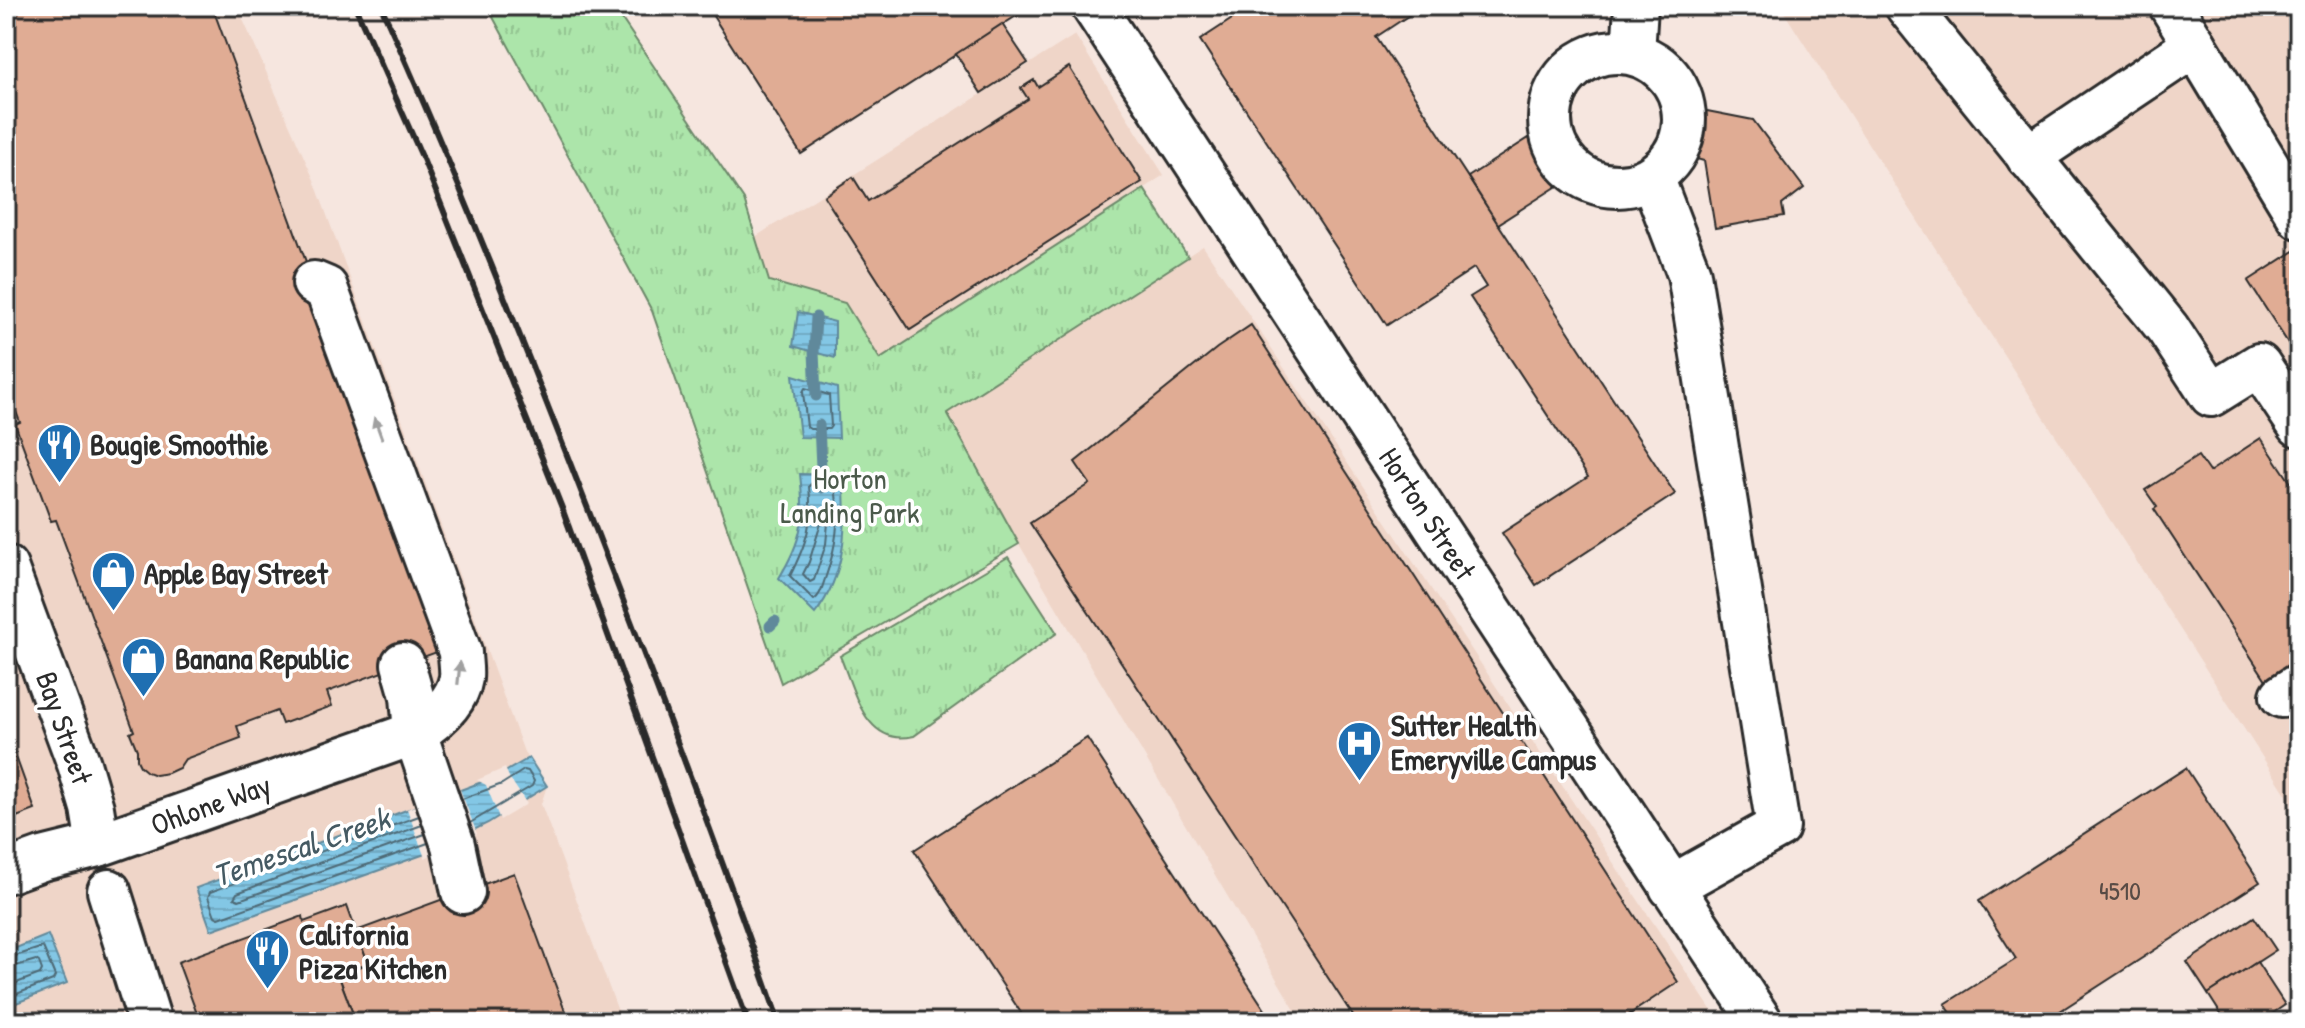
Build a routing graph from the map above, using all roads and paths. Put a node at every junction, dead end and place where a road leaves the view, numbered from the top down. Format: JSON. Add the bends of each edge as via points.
{"nodes":[{"id":1,"x":1093,"y":6,"type":"edge"},
{"id":2,"x":1636,"y":6,"type":"edge"},
{"id":3,"x":1907,"y":6,"type":"edge"},
{"id":4,"x":2171,"y":6,"type":"edge"},
{"id":5,"x":2195,"y":45,"type":"junction"},
{"id":6,"x":1633,"y":53,"type":"junction"},
{"id":7,"x":2028,"y":157,"type":"junction"},
{"id":8,"x":1652,"y":177,"type":"junction"},
{"id":9,"x":2299,"y":217,"type":"edge"},
{"id":10,"x":314,"y":283,"type":"dead end"},
{"id":11,"x":2299,"y":425,"type":"edge"},
{"id":12,"x":6,"y":567,"type":"edge"},
{"id":13,"x":403,"y":664,"type":"dead end"},
{"id":14,"x":415,"y":733,"type":"junction"},
{"id":15,"x":98,"y":845,"type":"junction"},
{"id":16,"x":6,"y":872,"type":"edge"},
{"id":17,"x":1671,"y":887,"type":"junction"},
{"id":18,"x":109,"y":891,"type":"dead end"},
{"id":19,"x":463,"y":892,"type":"dead end"},
{"id":20,"x":150,"y":1022,"type":"edge"},
{"id":21,"x":1761,"y":1022,"type":"edge"}],
"edges":[{"from":1,"to":17,"type":"street","name":"Horton Street"},
{"from":2,"to":6,"type":"street"},
{"from":3,"to":7,"type":"street"},
{"from":4,"to":5,"type":"street"},
{"from":5,"to":7,"type":"street"},
{"from":5,"to":9,"type":"street"},
{"from":6,"to":8,"type":"street","via":[[1657,64],[1675,83],[1684,108],[1683,135],[1672,159]]},
{"from":6,"to":8,"type":"street","via":[[1606,52],[1581,62],[1561,79],[1550,104],[1549,130],[1559,155],[1577,175],[1601,185],[1628,186]]},
{"from":7,"to":11,"type":"street","via":[[2168,329],[2211,395],[2259,365]]},
{"from":8,"to":17,"type":"street","via":[[1689,274],[1778,827]]},
{"from":14,"to":10,"type":"street","one_way":true,"via":[[452,700],[461,679],[460,652],[326,288]]},
{"from":12,"to":15,"type":"street","name":"Bay Street","via":[[79,764]]},
{"from":13,"to":14,"type":"street"},
{"from":14,"to":15,"type":"street","name":"Ohlone Way"},
{"from":14,"to":19,"type":"street","via":[[453,845]]},
{"from":15,"to":16,"type":"street","name":"Ohlone Way"},
{"from":17,"to":21,"type":"street","name":"Horton Street"},
{"from":18,"to":20,"type":"street"}]}
